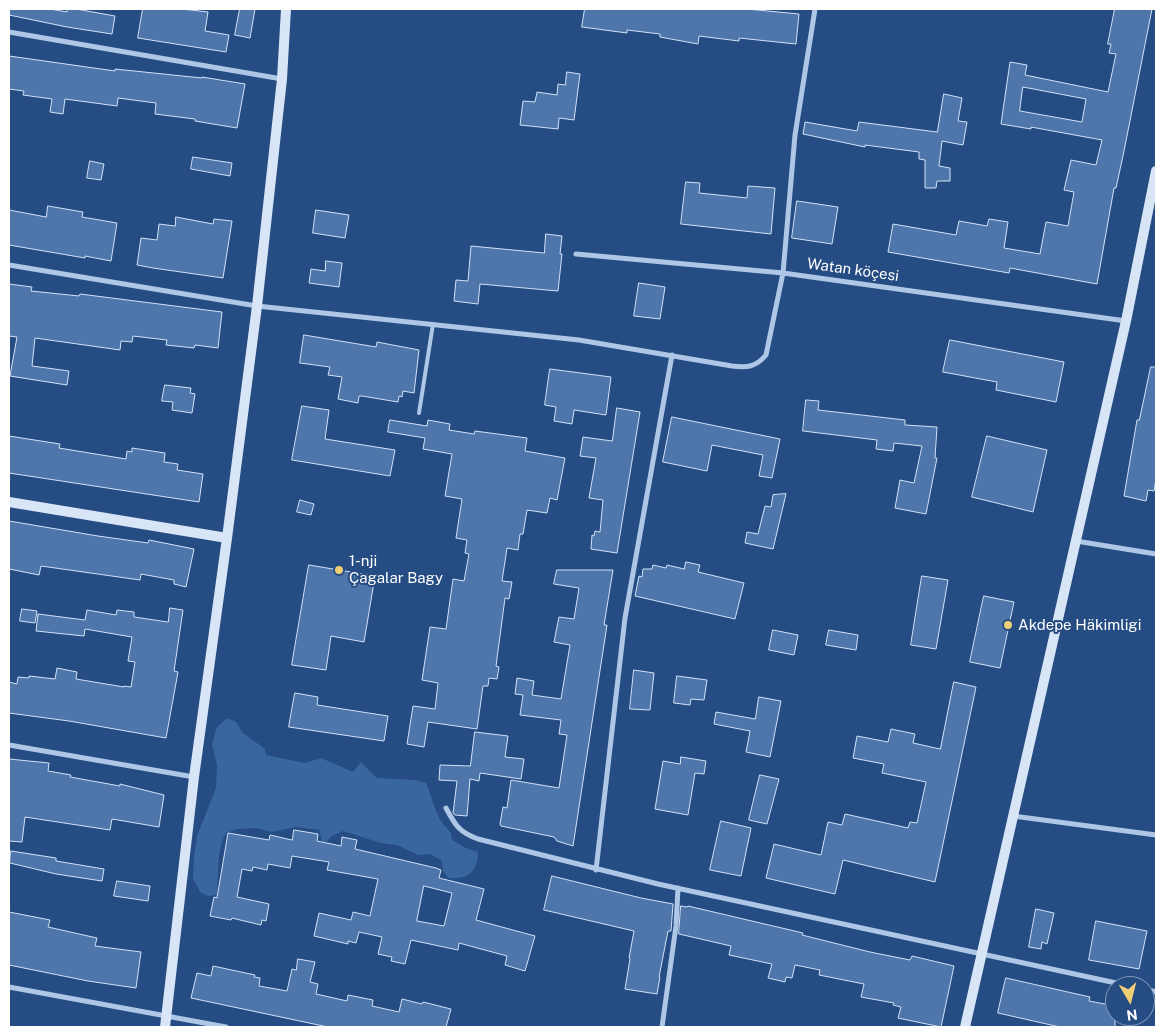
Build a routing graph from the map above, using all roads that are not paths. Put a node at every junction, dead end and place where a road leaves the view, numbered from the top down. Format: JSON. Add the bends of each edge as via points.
{"nodes":[{"id":1,"x":286,"y":9,"type":"edge"},
{"id":2,"x":815,"y":9,"type":"edge"},
{"id":3,"x":9,"y":32,"type":"edge"},
{"id":4,"x":282,"y":79,"type":"junction"},
{"id":5,"x":1156,"y":171,"type":"edge"},
{"id":6,"x":576,"y":254,"type":"dead end"},
{"id":7,"x":9,"y":265,"type":"edge"},
{"id":8,"x":783,"y":273,"type":"junction"},
{"id":9,"x":257,"y":306,"type":"junction"},
{"id":10,"x":1126,"y":321,"type":"junction"},
{"id":11,"x":433,"y":324,"type":"junction"},
{"id":12,"x":672,"y":355,"type":"junction"},
{"id":13,"x":419,"y":413,"type":"dead end"},
{"id":14,"x":9,"y":502,"type":"edge"},
{"id":15,"x":227,"y":538,"type":"junction"},
{"id":16,"x":1076,"y":540,"type":"junction"},
{"id":17,"x":1156,"y":554,"type":"edge"},
{"id":18,"x":9,"y":745,"type":"edge"},
{"id":19,"x":194,"y":777,"type":"junction"},
{"id":20,"x":446,"y":808,"type":"dead end"},
{"id":21,"x":1013,"y":816,"type":"junction"},
{"id":22,"x":1156,"y":836,"type":"edge"},
{"id":23,"x":596,"y":870,"type":"junction"},
{"id":24,"x":678,"y":888,"type":"junction"},
{"id":25,"x":982,"y":953,"type":"junction"},
{"id":26,"x":1105,"y":980,"type":"edge"},
{"id":27,"x":9,"y":986,"type":"edge"},
{"id":28,"x":166,"y":1015,"type":"junction"},
{"id":29,"x":165,"y":1027,"type":"edge"},
{"id":30,"x":226,"y":1027,"type":"edge"},
{"id":31,"x":662,"y":1027,"type":"edge"},
{"id":32,"x":965,"y":1027,"type":"edge"}],
"edges":[{"from":1,"to":4,"type":"street"},
{"from":2,"to":8,"type":"street","via":[[795,135]]},
{"from":3,"to":4,"type":"street"},
{"from":4,"to":9,"type":"street"},
{"from":5,"to":10,"type":"street"},
{"from":6,"to":8,"type":"street","name":"Watan köçesi"},
{"from":7,"to":9,"type":"street"},
{"from":8,"to":10,"type":"street","name":"Watan köçesi"},
{"from":8,"to":12,"type":"street","via":[[766,355],[760,363],[743,368]]},
{"from":9,"to":11,"type":"street"},
{"from":9,"to":15,"type":"street"},
{"from":10,"to":16,"type":"street"},
{"from":11,"to":12,"type":"street","via":[[579,340]]},
{"from":11,"to":13,"type":"lane"},
{"from":12,"to":23,"type":"street","via":[[625,618]]},
{"from":14,"to":15,"type":"street"},
{"from":15,"to":19,"type":"street"},
{"from":16,"to":17,"type":"street"},
{"from":16,"to":21,"type":"street"},
{"from":18,"to":19,"type":"street"},
{"from":19,"to":28,"type":"street"},
{"from":20,"to":23,"type":"street","via":[[454,824],[471,837]]},
{"from":21,"to":22,"type":"street"},
{"from":21,"to":25,"type":"street"},
{"from":23,"to":24,"type":"street"},
{"from":24,"to":25,"type":"street"},
{"from":24,"to":31,"type":"street"},
{"from":25,"to":26,"type":"street"},
{"from":25,"to":32,"type":"street"},
{"from":27,"to":28,"type":"street"},
{"from":28,"to":29,"type":"street"},
{"from":28,"to":30,"type":"street"}]}
